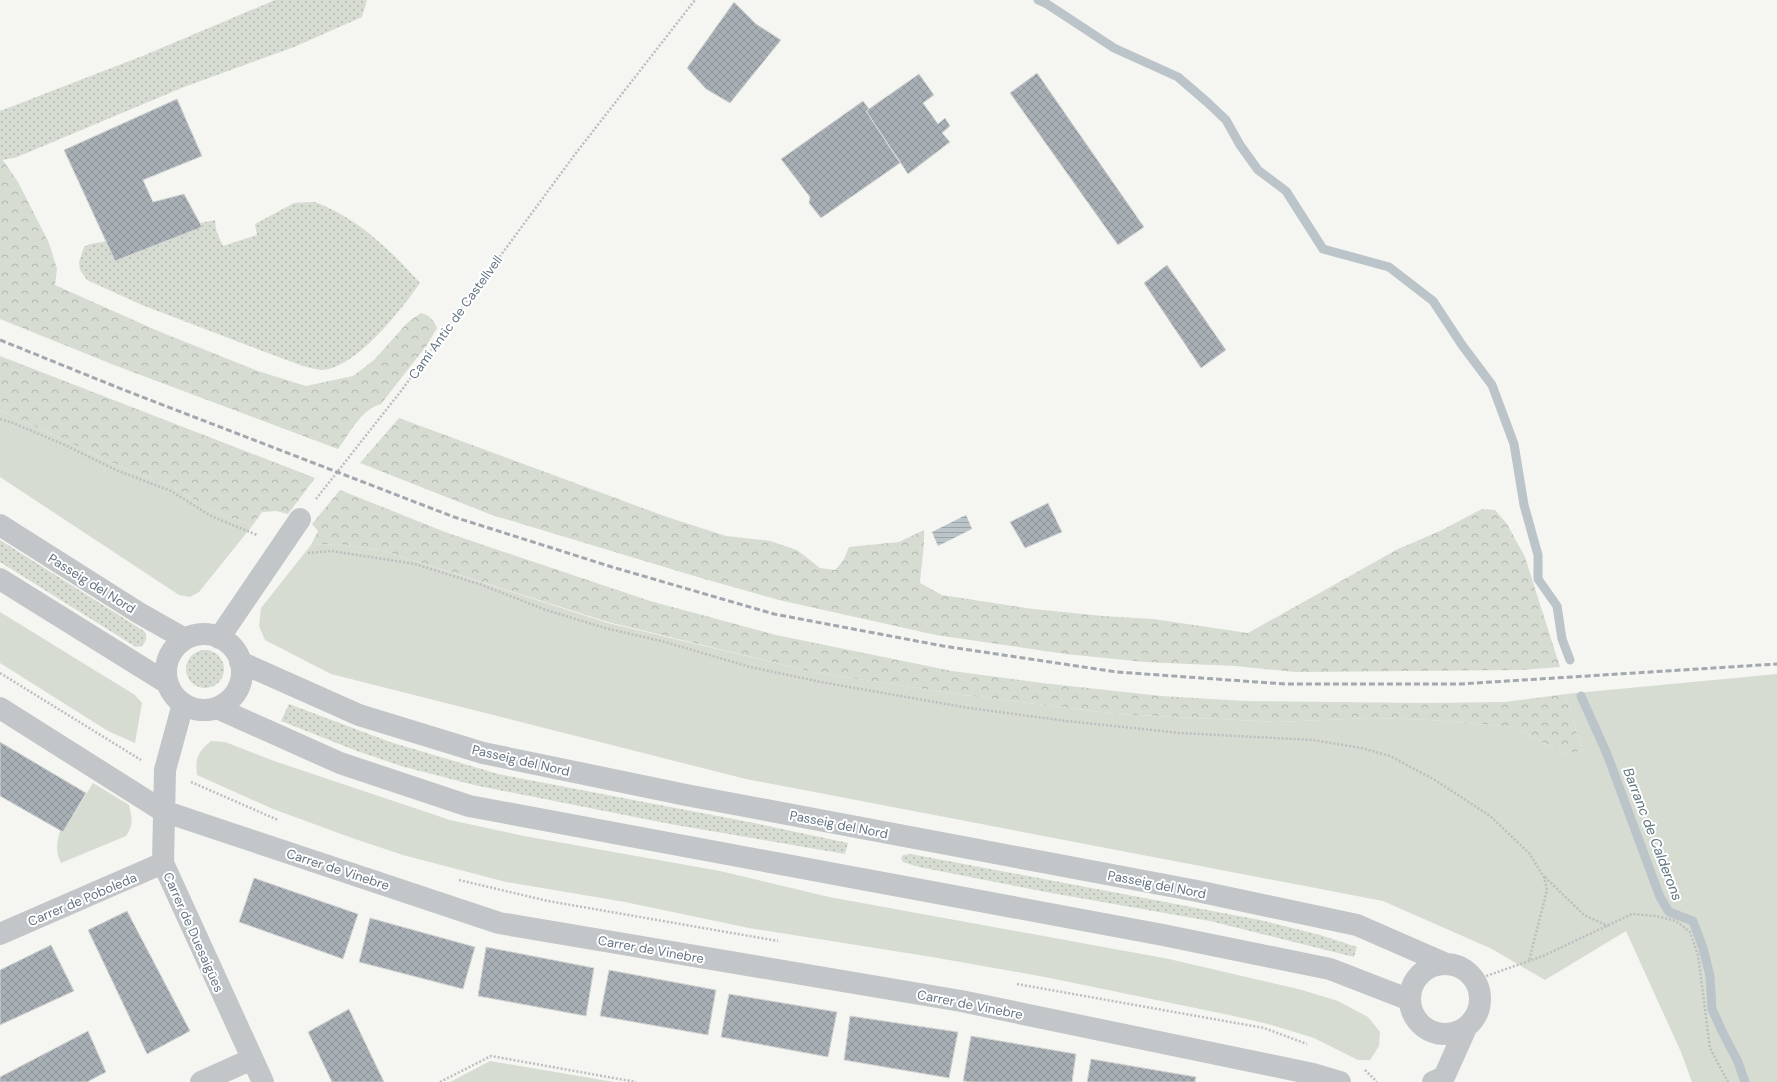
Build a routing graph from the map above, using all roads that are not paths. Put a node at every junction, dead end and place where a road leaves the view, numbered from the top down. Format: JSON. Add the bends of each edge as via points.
{"nodes":[{"id":1,"x":300,"y":520,"type":"road end"},
{"id":2,"x":0,"y":525,"type":"edge"},
{"id":3,"x":0,"y":579,"type":"edge"},
{"id":4,"x":219,"y":638,"type":"junction"},
{"id":5,"x":185,"y":639,"type":"junction"},
{"id":6,"x":240,"y":662,"type":"junction"},
{"id":7,"x":167,"y":684,"type":"junction"},
{"id":8,"x":183,"y":704,"type":"junction"},
{"id":9,"x":0,"y":708,"type":"edge"},
{"id":10,"x":217,"y":708,"type":"junction"},
{"id":11,"x":163,"y":811,"type":"junction"},
{"id":12,"x":163,"y":863,"type":"junction"},
{"id":13,"x":0,"y":934,"type":"edge"},
{"id":14,"x":1444,"y":963,"type":"junction"},
{"id":15,"x":1410,"y":1000,"type":"junction"},
{"id":16,"x":1466,"y":1028,"type":"junction"},
{"id":17,"x":252,"y":1059,"type":"junction"},
{"id":18,"x":201,"y":1082,"type":"edge"},
{"id":19,"x":263,"y":1082,"type":"edge"},
{"id":20,"x":1340,"y":1082,"type":"edge"},
{"id":21,"x":1433,"y":1082,"type":"edge"}],
"edges":[{"from":1,"to":4,"type":"street"},
{"from":2,"to":5,"type":"street","name":"Passeig del Nord"},
{"from":3,"to":7,"type":"street"},
{"from":4,"to":5,"type":"street","via":[[208,634]]},
{"from":4,"to":6,"type":"street","via":[[232,647]]},
{"from":5,"to":7,"type":"street","via":[[176,645],[166,663]]},
{"from":6,"to":10,"type":"street","via":[[242,671],[238,689],[226,703]]},
{"from":6,"to":14,"type":"street","name":"Passeig del Nord","via":[[359,715],[483,753],[694,796],[1197,891],[1357,925]]},
{"from":7,"to":8,"type":"street","via":[[170,692]]},
{"from":8,"to":10,"type":"street","via":[[194,709]]},
{"from":8,"to":11,"type":"street","name":"Carrer de Duesaigües","via":[[165,770]]},
{"from":9,"to":11,"type":"street","name":"Carrer de Vinebre"},
{"from":10,"to":15,"type":"street","via":[[340,763],[469,806],[1163,935],[1330,969]]},
{"from":11,"to":12,"type":"street","name":"Carrer de Duesaigües"},
{"from":11,"to":20,"type":"street","name":"Carrer de Vinebre","via":[[499,923],[961,1002],[1313,1074]]},
{"from":12,"to":13,"type":"street","name":"Carrer de Poboleda"},
{"from":12,"to":17,"type":"street","name":"Carrer de Duesaigües"},
{"from":14,"to":15,"type":"street","via":[[1428,968],[1420,974],[1411,990]]},
{"from":14,"to":16,"type":"street","via":[[1456,965],[1467,971],[1481,993],[1481,1006]]},
{"from":15,"to":16,"type":"street","via":[[1417,1020],[1434,1033],[1445,1035]]},
{"from":16,"to":21,"type":"street","via":[[1444,1078]]},
{"from":17,"to":18,"type":"street"},
{"from":17,"to":19,"type":"street","name":"Carrer de Duesaigües"}]}
